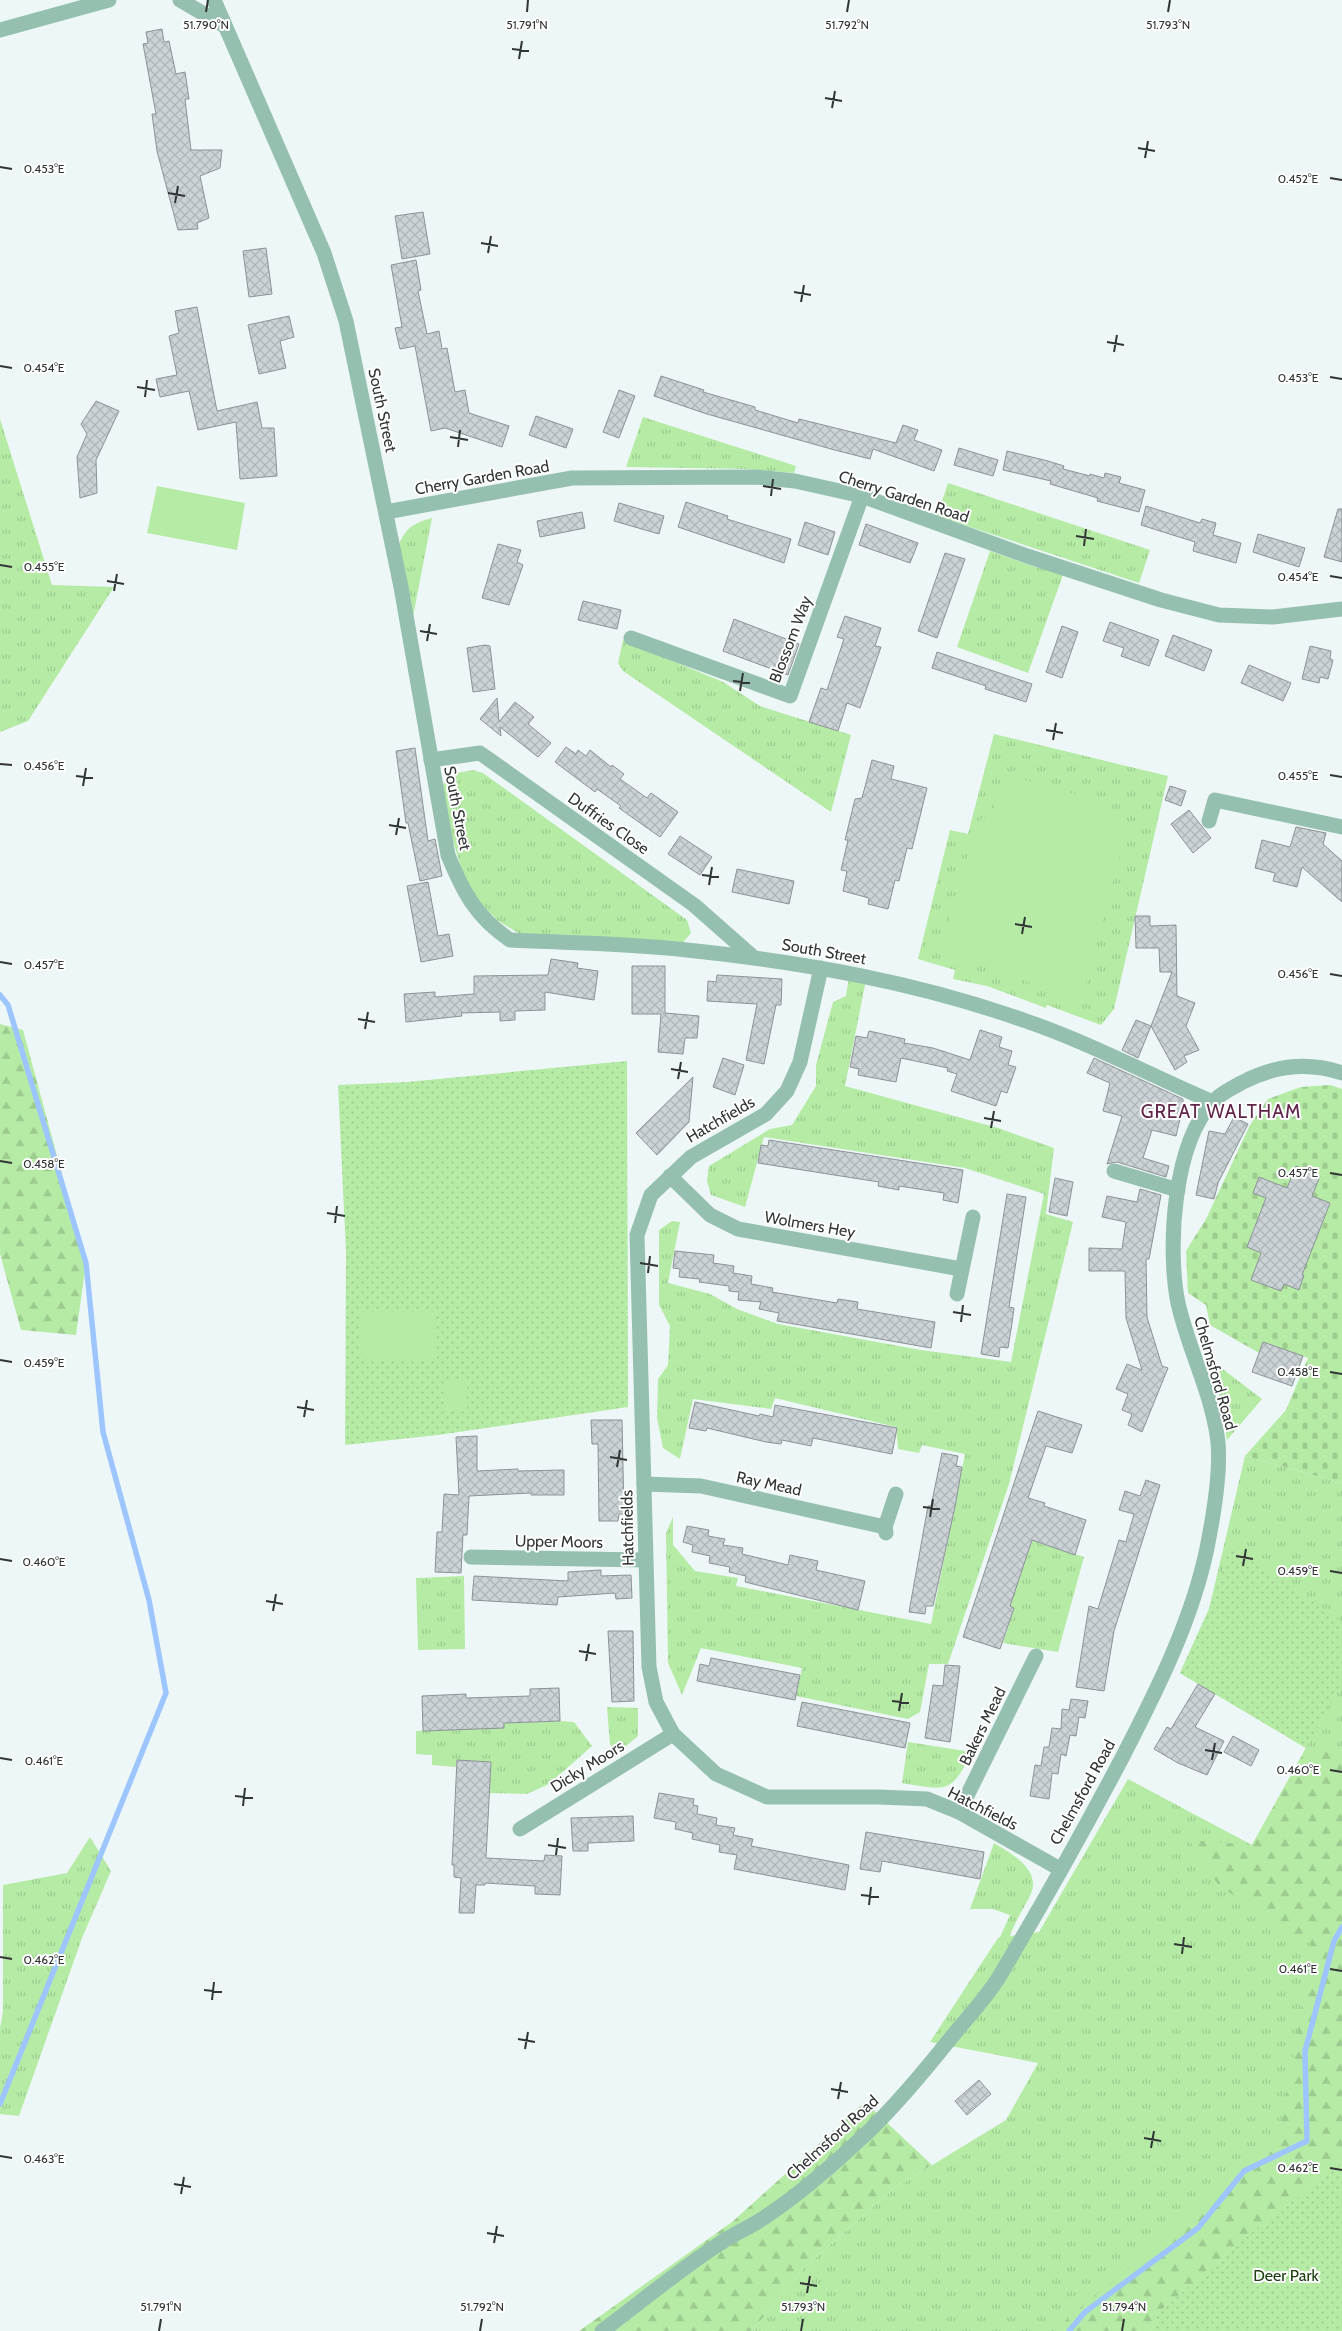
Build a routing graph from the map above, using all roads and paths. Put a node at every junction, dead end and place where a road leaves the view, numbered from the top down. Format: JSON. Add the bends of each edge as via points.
{"nodes":[{"id":1,"x":109,"y":0,"type":"edge"},
{"id":2,"x":180,"y":0,"type":"edge"},
{"id":3,"x":214,"y":0,"type":"edge"},
{"id":4,"x":223,"y":24,"type":"junction"},
{"id":5,"x":0,"y":30,"type":"edge"},
{"id":6,"x":862,"y":496,"type":"junction"},
{"id":7,"x":386,"y":512,"type":"junction"},
{"id":8,"x":1342,"y":609,"type":"edge"},
{"id":9,"x":631,"y":638,"type":"dead end"},
{"id":10,"x":431,"y":760,"type":"junction"},
{"id":11,"x":1209,"y":821,"type":"dead end"},
{"id":12,"x":1342,"y":827,"type":"edge"},
{"id":13,"x":753,"y":957,"type":"junction"},
{"id":14,"x":821,"y":968,"type":"junction"},
{"id":15,"x":1342,"y":1073,"type":"edge"},
{"id":16,"x":1213,"y":1102,"type":"junction"},
{"id":17,"x":1114,"y":1171,"type":"dead end"},
{"id":18,"x":670,"y":1176,"type":"junction"},
{"id":19,"x":1178,"y":1190,"type":"junction"},
{"id":20,"x":973,"y":1218,"type":"dead end"},
{"id":21,"x":961,"y":1269,"type":"junction"},
{"id":22,"x":957,"y":1294,"type":"dead end"},
{"id":23,"x":644,"y":1484,"type":"junction"},
{"id":24,"x":896,"y":1494,"type":"dead end"},
{"id":25,"x":471,"y":1557,"type":"dead end"},
{"id":26,"x":645,"y":1560,"type":"junction"},
{"id":27,"x":1036,"y":1656,"type":"dead end"},
{"id":28,"x":673,"y":1734,"type":"junction"},
{"id":29,"x":959,"y":1812,"type":"junction"},
{"id":30,"x":520,"y":1828,"type":"dead end"},
{"id":31,"x":1060,"y":1869,"type":"junction"},
{"id":32,"x":602,"y":2331,"type":"edge"}],
"edges":[{"from":1,"to":5,"type":"street"},
{"from":2,"to":4,"type":"street"},
{"from":3,"to":4,"type":"street","name":"South Street"},
{"from":4,"to":7,"type":"street","name":"South Street","via":[[327,262],[346,321]]},
{"from":6,"to":7,"type":"street","name":"Cherry Garden Road","via":[[795,481],[756,477],[572,478]]},
{"from":6,"to":8,"type":"street","name":"Cherry Garden Road","via":[[1035,559],[1161,600],[1219,615],[1273,617]]},
{"from":6,"to":9,"type":"street","name":"Blossom Way","via":[[790,696]]},
{"from":7,"to":10,"type":"street","name":"South Street"},
{"from":10,"to":13,"type":"street","name":"Duffries Close","via":[[480,753],[694,905]]},
{"from":10,"to":13,"type":"street","name":"South Street","via":[[448,855],[461,888],[492,928],[510,940],[686,949]]},
{"from":11,"to":12,"type":"street","via":[[1215,800]]},
{"from":13,"to":14,"type":"street","name":"South Street"},
{"from":14,"to":16,"type":"street","name":"South Street","via":[[889,981],[1026,1021],[1084,1043]]},
{"from":14,"to":18,"type":"street","name":"Hatchfields","via":[[800,1062],[787,1091],[766,1114],[690,1157]]},
{"from":15,"to":16,"type":"street","name":"Chelmsford Road","via":[[1307,1066],[1269,1071],[1225,1091]]},
{"from":16,"to":19,"type":"street","name":"Chelmsford Road","via":[[1197,1123]]},
{"from":17,"to":19,"type":"street"},
{"from":18,"to":21,"type":"street","name":"Wolmers Hey","via":[[710,1215],[738,1229]]},
{"from":18,"to":23,"type":"street","name":"Hatchfields","via":[[651,1195],[637,1235]]},
{"from":19,"to":31,"type":"street","name":"Chelmsford Road","via":[[1172,1264],[1176,1293],[1217,1432],[1219,1455],[1207,1547],[1183,1626],[1142,1718]]},
{"from":20,"to":21,"type":"street"},
{"from":21,"to":22,"type":"street"},
{"from":23,"to":24,"type":"street","name":"Ray Mead","via":[[701,1486],[885,1530]]},
{"from":23,"to":26,"type":"street","name":"Hatchfields"},
{"from":25,"to":26,"type":"street","name":"Upper Moors"},
{"from":26,"to":28,"type":"street","name":"Hatchfields","via":[[648,1667],[656,1702]]},
{"from":27,"to":29,"type":"street","name":"Bakers Mead"},
{"from":28,"to":29,"type":"street","name":"Hatchfields","via":[[716,1774],[767,1798],[927,1799]]},
{"from":28,"to":30,"type":"street","name":"Dicky Moors"},
{"from":29,"to":31,"type":"street","name":"Hatchfields"},
{"from":31,"to":32,"type":"street","name":"Chelmsford Road","via":[[998,1978],[872,2129],[768,2215],[718,2244]]}]}
